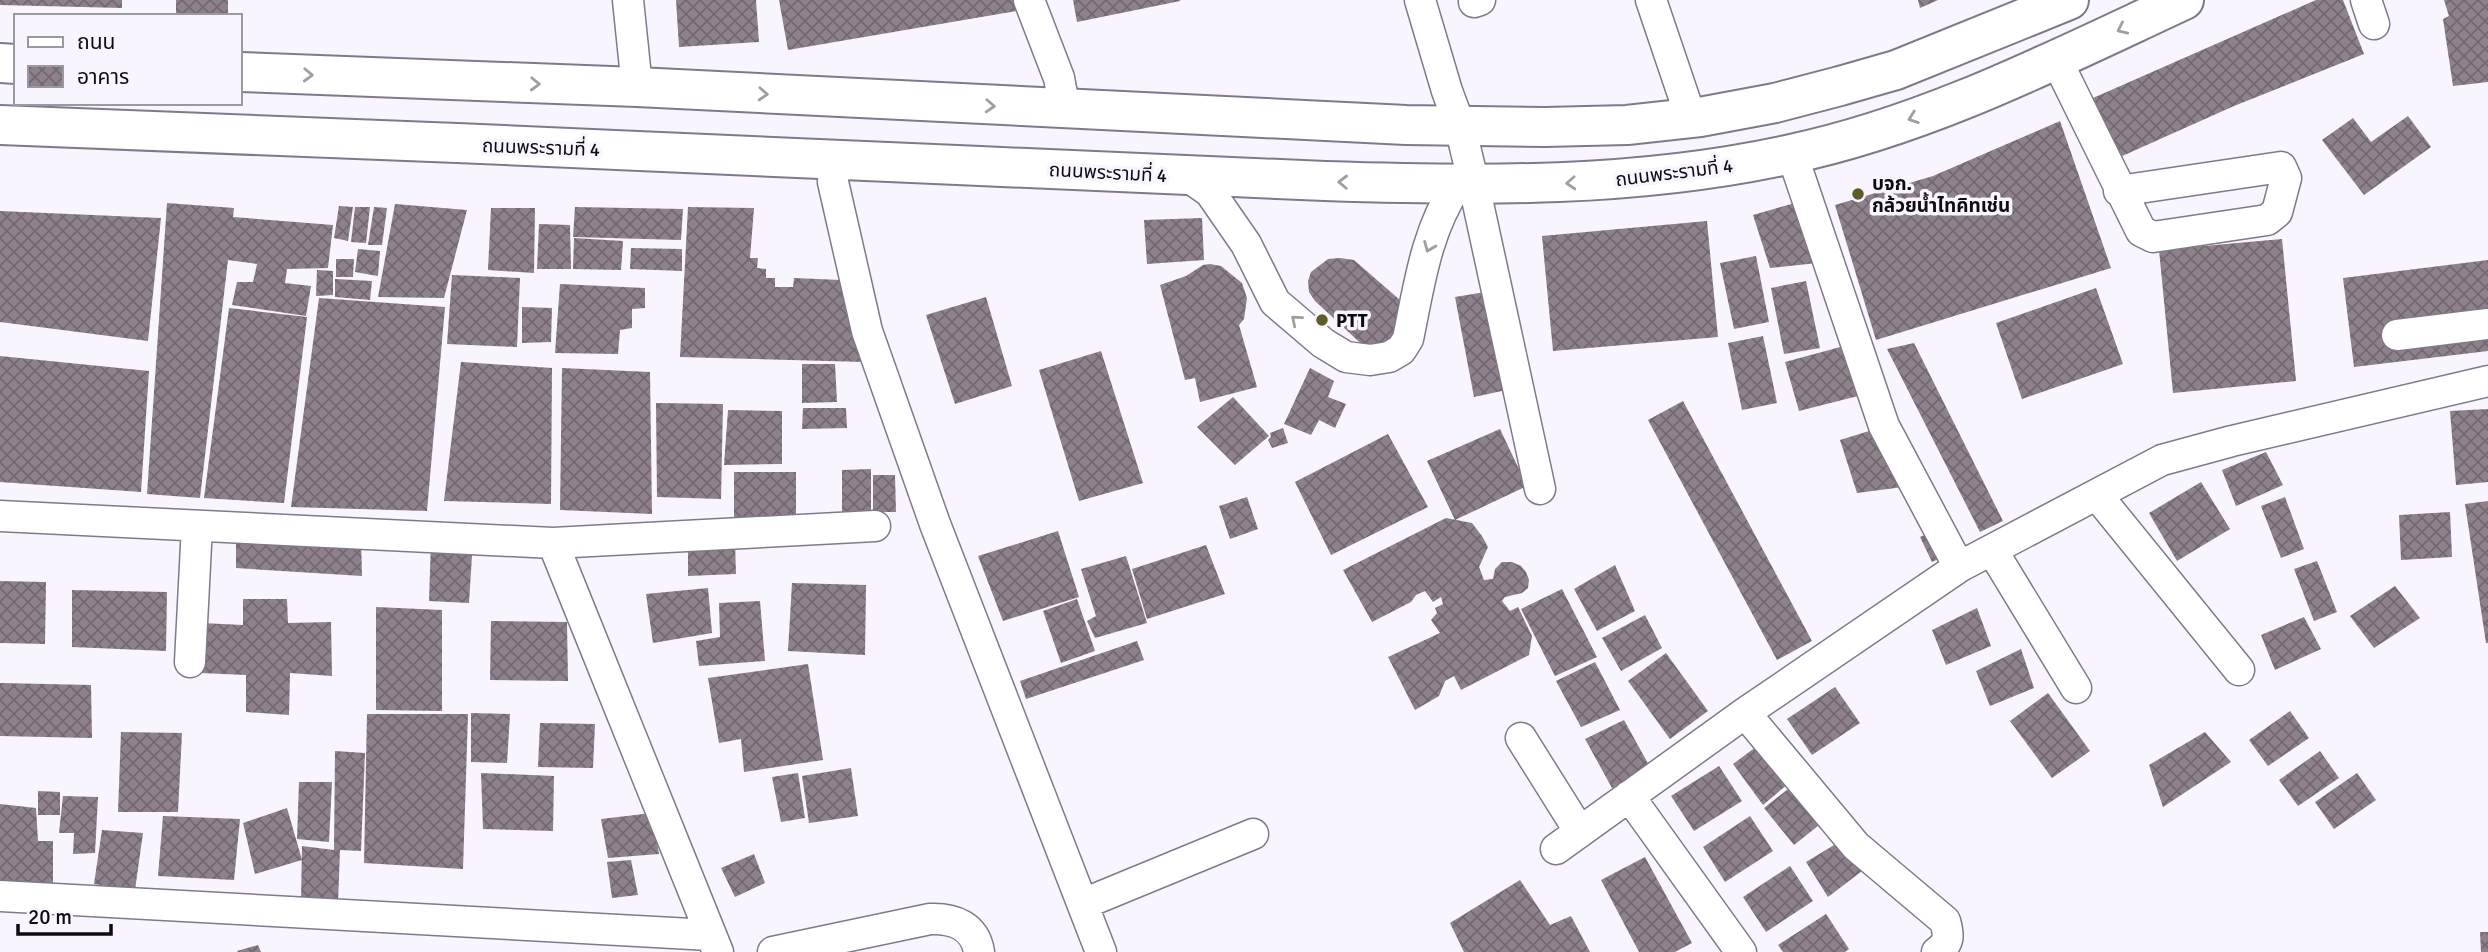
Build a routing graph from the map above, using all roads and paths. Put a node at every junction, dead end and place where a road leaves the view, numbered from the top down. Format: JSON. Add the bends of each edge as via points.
{"nodes":[{"id":1,"x":628,"y":0,"type":"edge"},
{"id":2,"x":1030,"y":0,"type":"edge"},
{"id":3,"x":1420,"y":0,"type":"edge"},
{"id":4,"x":1474,"y":0,"type":"edge"},
{"id":5,"x":1480,"y":0,"type":"edge"},
{"id":6,"x":1651,"y":0,"type":"edge"},
{"id":7,"x":2069,"y":0,"type":"edge"},
{"id":8,"x":2184,"y":0,"type":"edge"},
{"id":9,"x":2056,"y":59,"type":"junction"},
{"id":10,"x":242,"y":72,"type":"edge"},
{"id":11,"x":636,"y":87,"type":"junction"},
{"id":12,"x":1065,"y":110,"type":"junction"},
{"id":13,"x":1691,"y":118,"type":"junction"},
{"id":14,"x":0,"y":125,"type":"edge"},
{"id":15,"x":1460,"y":126,"type":"junction"},
{"id":16,"x":1792,"y":154,"type":"junction"},
{"id":17,"x":834,"y":159,"type":"junction"},
{"id":18,"x":1187,"y":176,"type":"junction"},
{"id":19,"x":1466,"y":185,"type":"junction"},
{"id":20,"x":2119,"y":191,"type":"junction"},
{"id":21,"x":2488,"y":324,"type":"edge"},
{"id":22,"x":2397,"y":335,"type":"dead end"},
{"id":23,"x":2488,"y":381,"type":"edge"},
{"id":24,"x":1540,"y":489,"type":"dead end"},
{"id":25,"x":2097,"y":495,"type":"junction"},
{"id":26,"x":0,"y":516,"type":"edge"},
{"id":27,"x":197,"y":526,"type":"junction"},
{"id":28,"x":875,"y":526,"type":"dead end"},
{"id":29,"x":553,"y":543,"type":"junction"},
{"id":30,"x":1992,"y":550,"type":"junction"},
{"id":31,"x":1959,"y":567,"type":"junction"},
{"id":32,"x":190,"y":662,"type":"dead end"},
{"id":33,"x":2239,"y":670,"type":"dead end"},
{"id":34,"x":2076,"y":688,"type":"dead end"},
{"id":35,"x":1745,"y":713,"type":"junction"},
{"id":36,"x":1521,"y":738,"type":"dead end"},
{"id":37,"x":1629,"y":796,"type":"junction"},
{"id":38,"x":1253,"y":834,"type":"dead end"},
{"id":39,"x":0,"y":896,"type":"edge"},
{"id":40,"x":1083,"y":904,"type":"junction"},
{"id":41,"x":864,"y":943,"type":"edge"},
{"id":42,"x":714,"y":944,"type":"edge"},
{"id":43,"x":777,"y":952,"type":"edge"},
{"id":44,"x":979,"y":952,"type":"edge"},
{"id":45,"x":1101,"y":952,"type":"edge"},
{"id":46,"x":1741,"y":952,"type":"edge"},
{"id":47,"x":1937,"y":952,"type":"edge"}],
"edges":[{"from":1,"to":11,"type":"street"},
{"from":2,"to":12,"type":"street","via":[[1059,78]]},
{"from":3,"to":15,"type":"street"},
{"from":4,"to":5,"type":"street"},
{"from":6,"to":13,"type":"street"},
{"from":7,"to":13,"type":"main road","via":[[1896,70],[1775,103]]},
{"from":8,"to":9,"type":"main road","name":"ถนนพระรามที่ 4","one_way":true},
{"from":9,"to":16,"type":"main road","name":"ถนนพระรามที่ 4","one_way":true,"via":[[1920,116]]},
{"from":9,"to":20,"type":"street"},
{"from":10,"to":11,"type":"main road","one_way":true},
{"from":11,"to":12,"type":"main road","one_way":true},
{"from":12,"to":15,"type":"main road"},
{"from":13,"to":15,"type":"main road","via":[[1628,125]]},
{"from":14,"to":17,"type":"main road","name":"ถนนพระรามที่ 4"},
{"from":15,"to":19,"type":"street"},
{"from":16,"to":19,"type":"main road","name":"ถนนพระรามที่ 4","one_way":true,"via":[[1646,178]]},
{"from":16,"to":31,"type":"street","via":[[1884,426]]},
{"from":17,"to":18,"type":"main road","name":"ถนนพระรามที่ 4"},
{"from":17,"to":40,"type":"street","via":[[833,182],[867,331],[935,524]]},
{"from":19,"to":18,"type":"main road","name":"ถนนพระรามที่ 4","one_way":true},
{"from":19,"to":18,"type":"street","one_way":true,"via":[[1446,201],[1422,262],[1408,339],[1389,358],[1370,360],[1346,357],[1323,343],[1275,302],[1257,262],[1210,192]]},
{"from":19,"to":24,"type":"street"},
{"from":20,"to":20,"type":"street","via":[[2141,231],[2153,237],[2267,220],[2277,212],[2286,178],[2281,167]]},
{"from":21,"to":22,"type":"street"},
{"from":23,"to":25,"type":"street","via":[[2162,460]]},
{"from":25,"to":30,"type":"street"},
{"from":25,"to":33,"type":"street"},
{"from":26,"to":27,"type":"street"},
{"from":27,"to":29,"type":"street"},
{"from":27,"to":32,"type":"street"},
{"from":28,"to":29,"type":"street"},
{"from":29,"to":42,"type":"street"},
{"from":30,"to":31,"type":"street"},
{"from":30,"to":34,"type":"street"},
{"from":31,"to":35,"type":"street"},
{"from":35,"to":37,"type":"street"},
{"from":35,"to":47,"type":"street","via":[[1856,846],[1945,920],[1948,939]]},
{"from":36,"to":37,"type":"street","via":[[1568,841]]},
{"from":37,"to":46,"type":"street"},
{"from":38,"to":40,"type":"street"},
{"from":39,"to":42,"type":"street"},
{"from":40,"to":45,"type":"street"},
{"from":41,"to":43,"type":"street"},
{"from":41,"to":44,"type":"street","via":[[945,918],[972,933]]}]}
